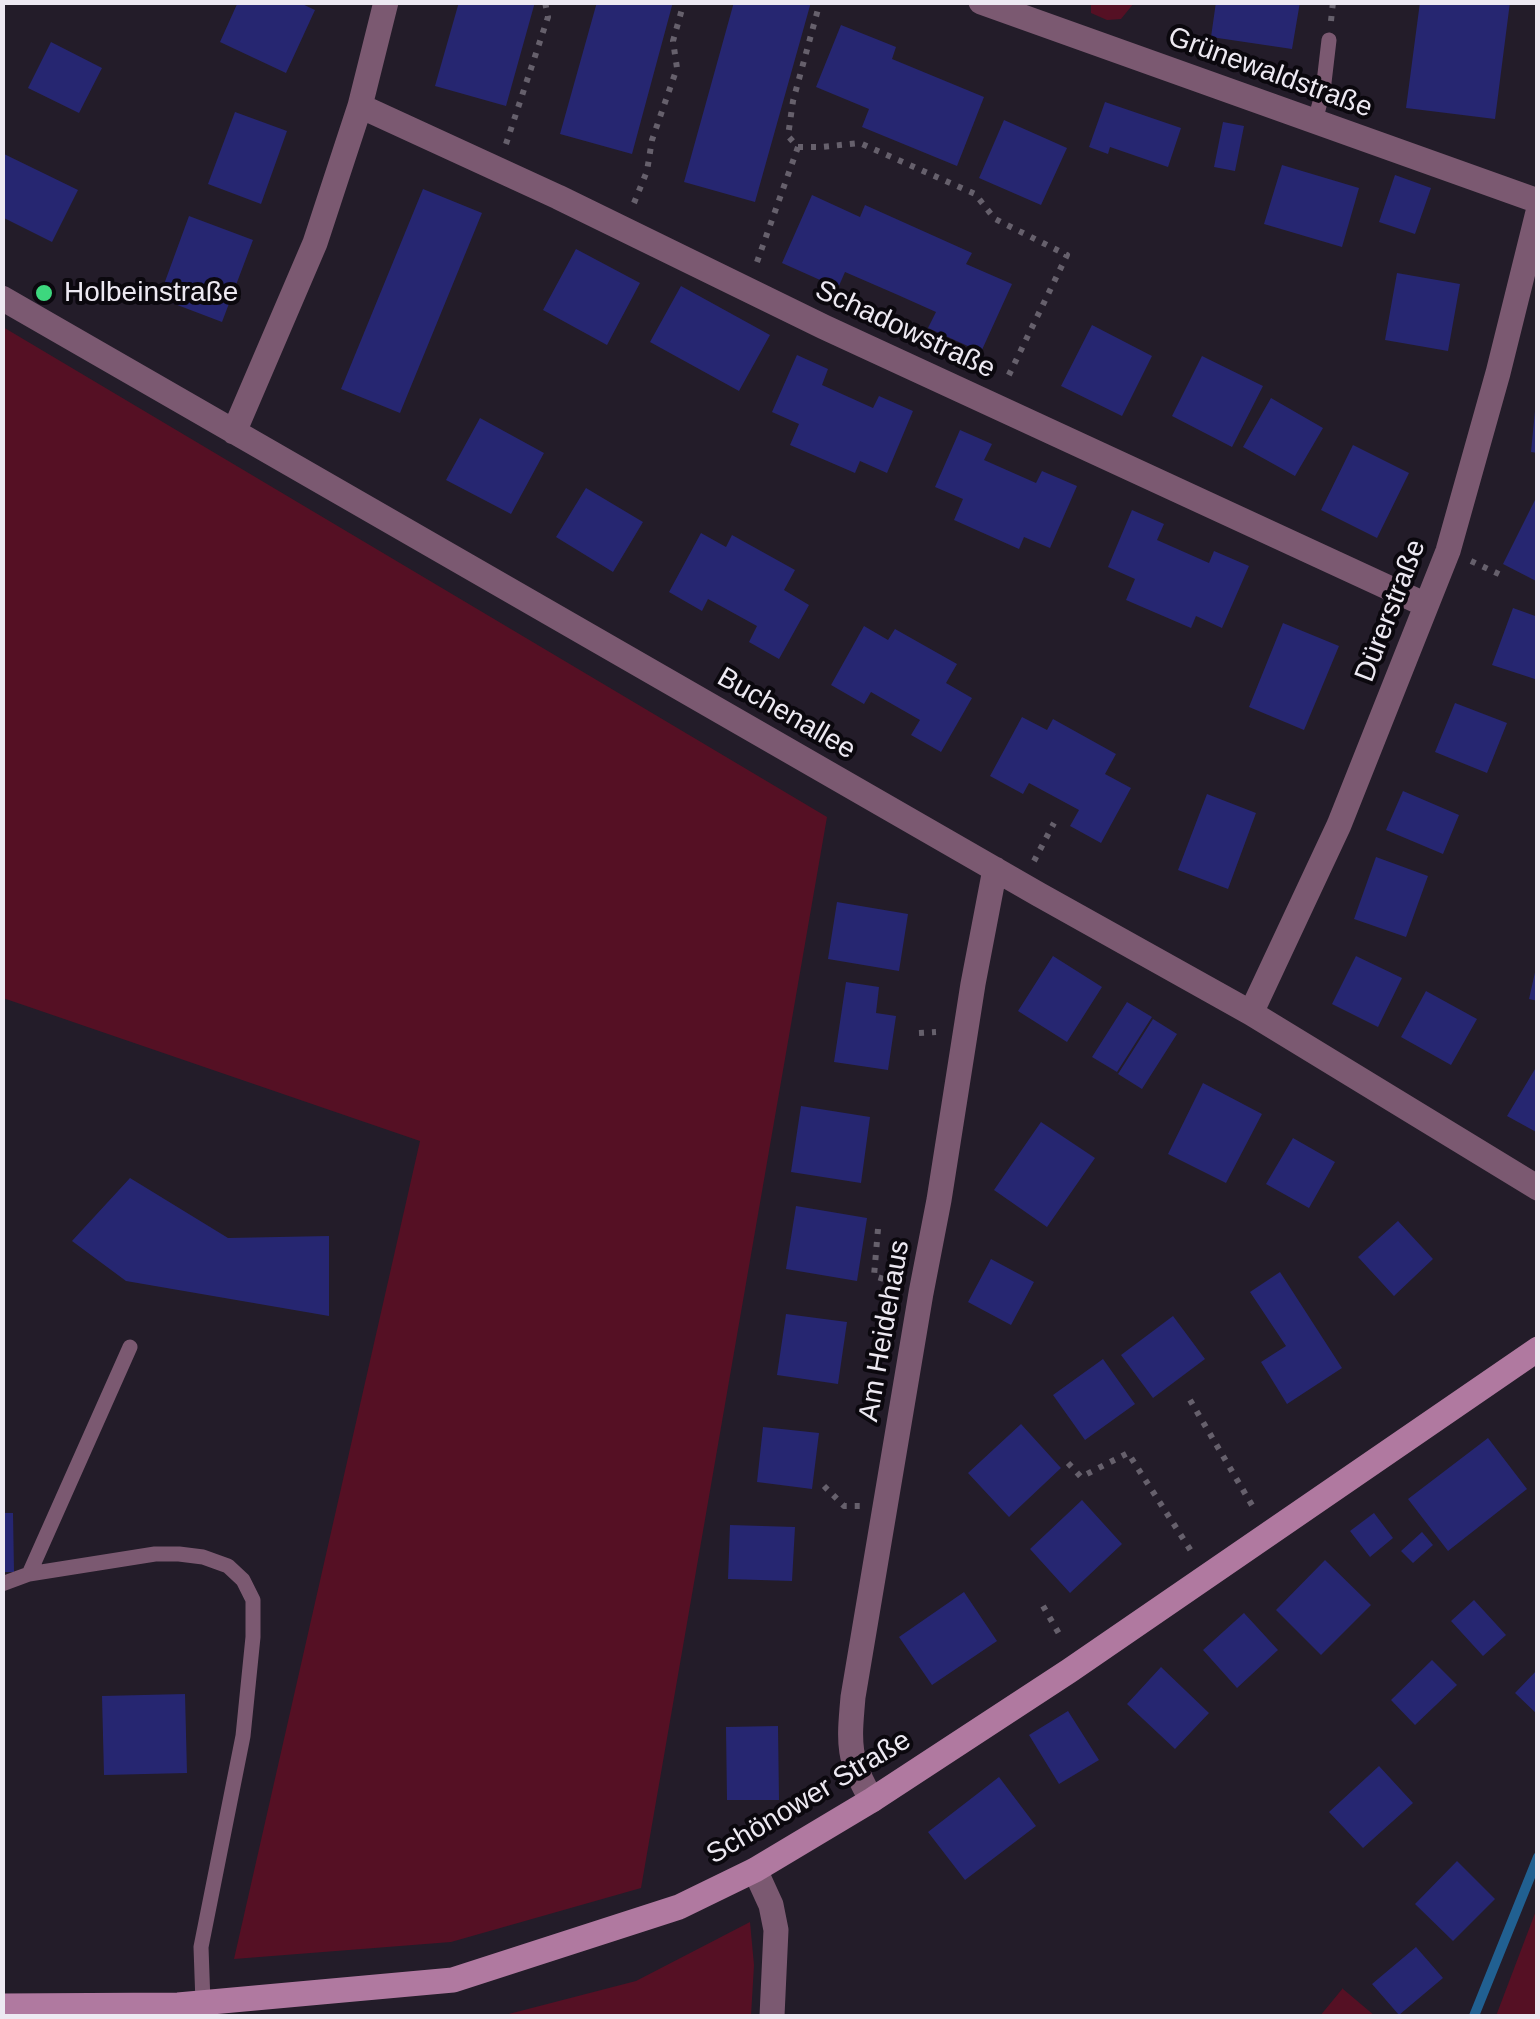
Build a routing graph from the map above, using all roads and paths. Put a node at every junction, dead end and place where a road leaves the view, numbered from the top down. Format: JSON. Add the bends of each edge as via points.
{"nodes":[{"id":1,"x":386,"y":2,"type":"edge"},
{"id":2,"x":545,"y":2,"type":"edge"},
{"id":3,"x":684,"y":2,"type":"edge"},
{"id":4,"x":820,"y":2,"type":"edge"},
{"id":5,"x":981,"y":2,"type":"edge"},
{"id":6,"x":1329,"y":40,"type":"dead end"},
{"id":7,"x":360,"y":106,"type":"junction"},
{"id":8,"x":1315,"y":121,"type":"junction"},
{"id":9,"x":798,"y":146,"type":"junction"},
{"id":10,"x":498,"y":170,"type":"junction"},
{"id":11,"x":1538,"y":201,"type":"edge"},
{"id":12,"x":1538,"y":212,"type":"edge"},
{"id":13,"x":624,"y":229,"type":"junction"},
{"id":14,"x":748,"y":289,"type":"junction"},
{"id":15,"x":2,"y":298,"type":"edge"},
{"id":16,"x":994,"y":404,"type":"junction"},
{"id":17,"x":234,"y":432,"type":"junction"},
{"id":18,"x":1426,"y":605,"type":"junction"},
{"id":19,"x":1054,"y":822,"type":"dead end"},
{"id":20,"x":996,"y":868,"type":"junction"},
{"id":21,"x":1021,"y":884,"type":"junction"},
{"id":22,"x":1251,"y":1013,"type":"junction"},
{"id":23,"x":1538,"y":1188,"type":"edge"},
{"id":24,"x":878,"y":1228,"type":"dead end"},
{"id":25,"x":921,"y":1292,"type":"junction"},
{"id":26,"x":130,"y":1347,"type":"dead end"},
{"id":27,"x":1538,"y":1350,"type":"edge"},
{"id":28,"x":1190,"y":1400,"type":"dead end"},
{"id":29,"x":1068,"y":1463,"type":"dead end"},
{"id":30,"x":1256,"y":1513,"type":"dead end"},
{"id":31,"x":1193,"y":1556,"type":"dead end"},
{"id":32,"x":29,"y":1574,"type":"junction"},
{"id":33,"x":2,"y":1584,"type":"edge"},
{"id":34,"x":1044,"y":1606,"type":"dead end"},
{"id":35,"x":1062,"y":1639,"type":"dead end"},
{"id":36,"x":872,"y":1800,"type":"junction"},
{"id":37,"x":755,"y":1870,"type":"junction"},
{"id":38,"x":202,"y":2003,"type":"junction"},
{"id":39,"x":2,"y":2006,"type":"edge"},
{"id":40,"x":772,"y":2016,"type":"edge"}],
"edges":[{"from":1,"to":7,"type":"street"},
{"from":2,"to":10,"type":"path","via":[[548,16]]},
{"from":3,"to":13,"type":"path","via":[[673,41],[677,68]]},
{"from":4,"to":9,"type":"path","via":[[793,101],[788,136]]},
{"from":5,"to":8,"type":"street","name":"Grünewaldstraße"},
{"from":6,"to":8,"type":"lane"},
{"from":7,"to":10,"type":"street","name":"Schadowstraße"},
{"from":7,"to":17,"type":"street","via":[[315,243]]},
{"from":8,"to":11,"type":"street","name":"Grünewaldstraße"},
{"from":9,"to":14,"type":"path"},
{"from":9,"to":16,"type":"path","via":[[860,144],[975,194],[995,220],[1068,255]]},
{"from":10,"to":13,"type":"street","name":"Schadowstraße"},
{"from":12,"to":18,"type":"street","name":"Dürerstraße","via":[[1448,551]]},
{"from":13,"to":14,"type":"street","name":"Schadowstraße"},
{"from":14,"to":16,"type":"street","name":"Schadowstraße"},
{"from":15,"to":17,"type":"street","name":"Buchenallee"},
{"from":16,"to":18,"type":"street","name":"Schadowstraße"},
{"from":17,"to":20,"type":"street","name":"Buchenallee"},
{"from":18,"to":22,"type":"street","name":"Dürerstraße","via":[[1339,826]]},
{"from":19,"to":21,"type":"path"},
{"from":20,"to":21,"type":"street","name":"Buchenallee"},
{"from":20,"to":25,"type":"street","name":"Am Heidehaus"},
{"from":21,"to":22,"type":"street","name":"Buchenallee"},
{"from":22,"to":23,"type":"street","name":"Buchenallee"},
{"from":24,"to":25,"type":"path","via":[[874,1276]]},
{"from":25,"to":36,"type":"street","name":"Am Heidehaus","via":[[853,1697],[849,1744]]},
{"from":26,"to":32,"type":"lane"},
{"from":27,"to":36,"type":"street","name":"Schönower Straße"},
{"from":28,"to":30,"type":"path"},
{"from":29,"to":31,"type":"path","via":[[1081,1477],[1128,1453]]},
{"from":32,"to":33,"type":"lane"},
{"from":32,"to":38,"type":"lane","via":[[154,1554],[204,1556],[228,1566],[252,1600],[243,1736],[201,1947]]},
{"from":34,"to":35,"type":"path"},
{"from":36,"to":37,"type":"street","name":"Schönower Straße"},
{"from":37,"to":38,"type":"street","name":"Schönower Straße","via":[[679,1907],[453,1980]]},
{"from":37,"to":40,"type":"street","via":[[776,1930]]},
{"from":38,"to":39,"type":"street","name":"Schönower Straße"}]}
